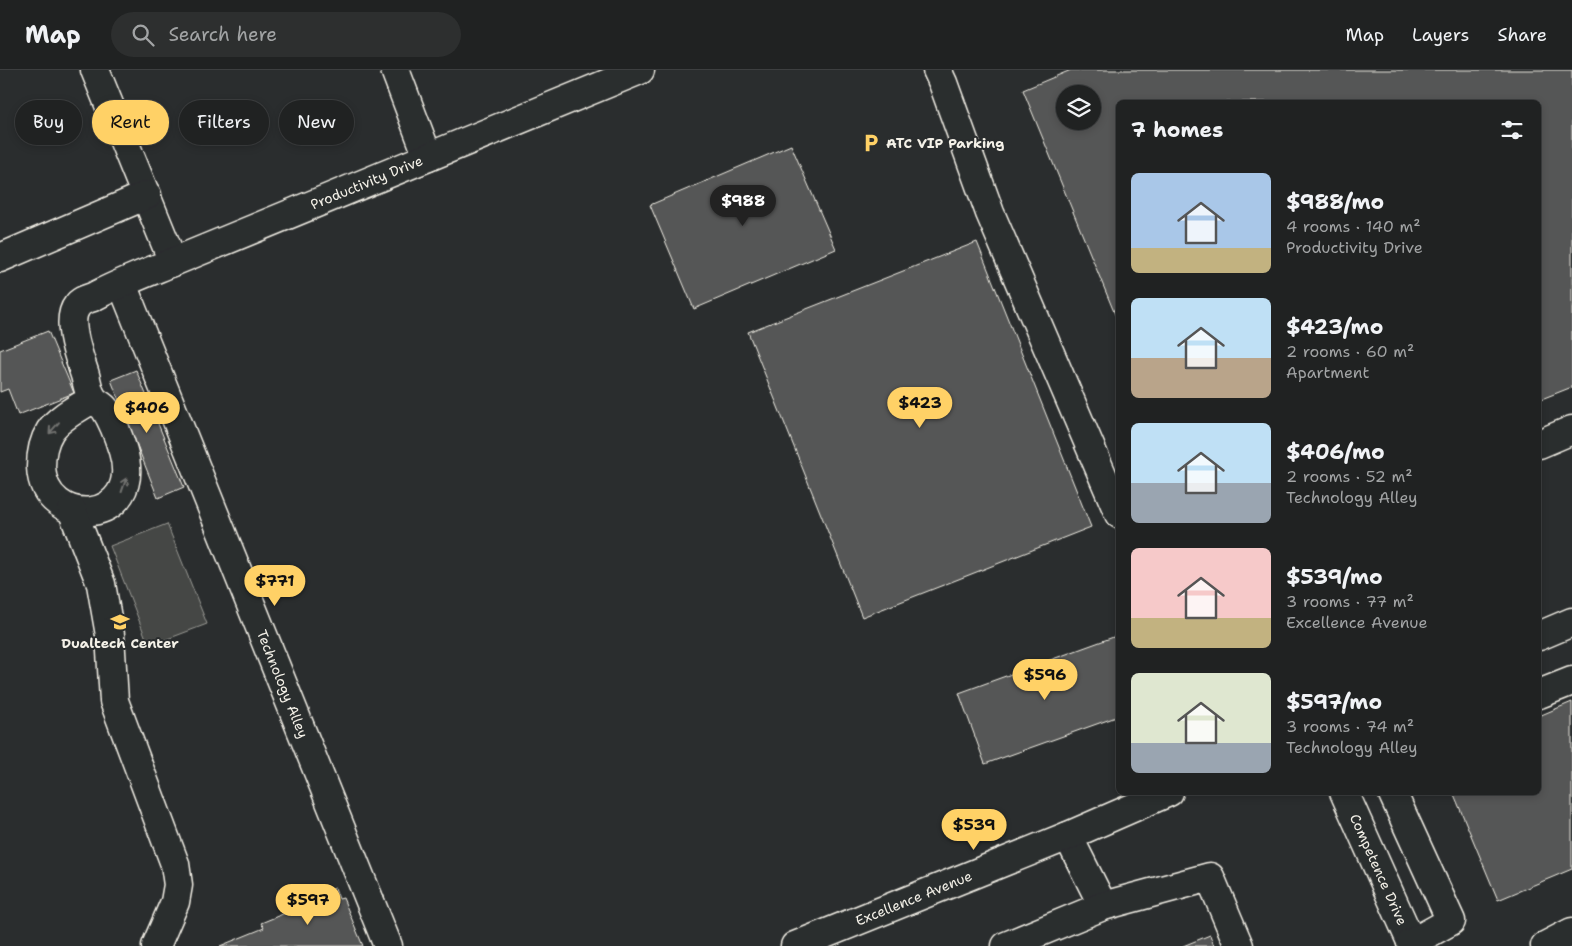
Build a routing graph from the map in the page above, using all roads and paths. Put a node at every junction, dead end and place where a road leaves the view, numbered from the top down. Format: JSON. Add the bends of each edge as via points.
{"nodes":[{"id":1,"x":95,"y":70,"type":"edge"},
{"id":2,"x":395,"y":70,"type":"edge"},
{"id":3,"x":640,"y":70,"type":"edge"},
{"id":4,"x":937,"y":70,"type":"edge"},
{"id":5,"x":428,"y":157,"type":"junction"},
{"id":6,"x":147,"y":196,"type":"junction"},
{"id":7,"x":0,"y":258,"type":"edge"},
{"id":8,"x":173,"y":262,"type":"junction"},
{"id":9,"x":122,"y":284,"type":"junction"},
{"id":10,"x":92,"y":399,"type":"junction"},
{"id":11,"x":1572,"y":430,"type":"edge"},
{"id":12,"x":1541,"y":443,"type":"edge"},
{"id":13,"x":1116,"y":507,"type":"edge"},
{"id":14,"x":72,"y":510,"type":"junction"},
{"id":15,"x":1572,"y":622,"type":"edge"},
{"id":16,"x":1541,"y":635,"type":"edge"},
{"id":17,"x":1572,"y":681,"type":"edge"},
{"id":18,"x":1541,"y":693,"type":"edge"},
{"id":19,"x":1162,"y":795,"type":"edge"},
{"id":20,"x":1345,"y":795,"type":"edge"},
{"id":21,"x":1393,"y":795,"type":"edge"},
{"id":22,"x":1068,"y":836,"type":"junction"},
{"id":23,"x":1103,"y":906,"type":"junction"},
{"id":24,"x":1572,"y":932,"type":"edge"},
{"id":25,"x":1412,"y":945,"type":"edge"},
{"id":26,"x":156,"y":946,"type":"edge"},
{"id":27,"x":388,"y":946,"type":"edge"},
{"id":28,"x":795,"y":946,"type":"edge"},
{"id":29,"x":1006,"y":946,"type":"edge"},
{"id":30,"x":1239,"y":946,"type":"edge"},
{"id":31,"x":1545,"y":946,"type":"edge"}],
"edges":[{"from":1,"to":6,"type":"street"},
{"from":2,"to":5,"type":"street"},
{"from":3,"to":5,"type":"street","name":"Productivity Drive"},
{"from":4,"to":13,"type":"street","via":[[990,213]]},
{"from":5,"to":8,"type":"street","name":"Productivity Drive"},
{"from":6,"to":7,"type":"street"},
{"from":6,"to":8,"type":"street"},
{"from":8,"to":9,"type":"street","name":"Productivity Drive"},
{"from":9,"to":10,"type":"street","name":"Productivity Drive","via":[[82,301],[75,309],[74,333]]},
{"from":9,"to":27,"type":"street","name":"Technology Alley"},
{"from":10,"to":14,"type":"street","one_way":true,"via":[[50,430],[41,456],[49,490],[57,503]]},
{"from":14,"to":10,"type":"street","one_way":true,"via":[[87,512],[112,503],[120,495],[127,478],[123,452],[105,408]]},
{"from":11,"to":12,"type":"street"},
{"from":14,"to":26,"type":"street","via":[[101,584],[110,636],[114,701],[175,864],[178,885],[175,902]]},
{"from":15,"to":16,"type":"street"},
{"from":17,"to":18,"type":"street"},
{"from":19,"to":22,"type":"street","name":"Excellence Avenue"},
{"from":20,"to":25,"type":"street","name":"Competence Drive"},
{"from":21,"to":25,"type":"street","via":[[1451,921]]},
{"from":22,"to":23,"type":"street"},
{"from":22,"to":28,"type":"street","name":"Excellence Avenue"},
{"from":23,"to":29,"type":"street"},
{"from":23,"to":30,"type":"street","via":[[1210,877]]},
{"from":24,"to":31,"type":"street"}]}
